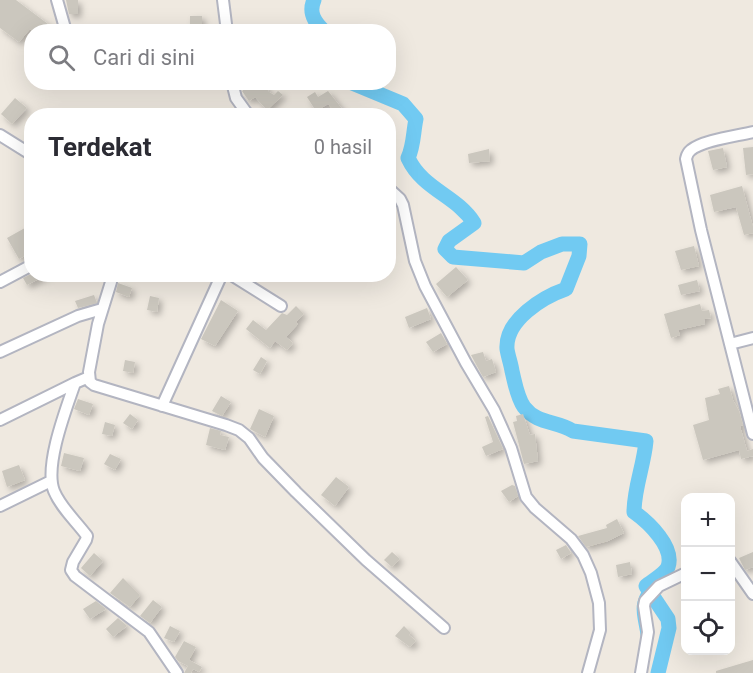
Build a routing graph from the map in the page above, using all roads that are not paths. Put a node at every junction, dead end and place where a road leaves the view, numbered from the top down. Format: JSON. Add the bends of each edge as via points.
{"nodes":[{"id":1,"x":57,"y":0,"type":"edge"},
{"id":2,"x":223,"y":0,"type":"edge"},
{"id":3,"x":64,"y":24,"type":"edge"},
{"id":4,"x":226,"y":24,"type":"edge"},
{"id":5,"x":234,"y":90,"type":"edge"},
{"id":6,"x":243,"y":108,"type":"edge"},
{"id":7,"x":753,"y":132,"type":"edge"},
{"id":8,"x":0,"y":135,"type":"edge"},
{"id":9,"x":24,"y":150,"type":"edge"},
{"id":10,"x":396,"y":195,"type":"edge"},
{"id":11,"x":24,"y":269,"type":"edge"},
{"id":12,"x":0,"y":282,"type":"edge"},
{"id":13,"x":109,"y":282,"type":"edge"},
{"id":14,"x":218,"y":282,"type":"edge"},
{"id":15,"x":243,"y":282,"type":"edge"},
{"id":16,"x":281,"y":306,"type":"dead end"},
{"id":17,"x":102,"y":309,"type":"junction"},
{"id":18,"x":753,"y":338,"type":"edge"},
{"id":19,"x":730,"y":344,"type":"junction"},
{"id":20,"x":0,"y":352,"type":"edge"},
{"id":21,"x":89,"y":377,"type":"junction"},
{"id":22,"x":75,"y":383,"type":"junction"},
{"id":23,"x":162,"y":406,"type":"junction"},
{"id":24,"x":0,"y":420,"type":"edge"},
{"id":25,"x":753,"y":434,"type":"edge"},
{"id":26,"x":51,"y":481,"type":"junction"},
{"id":27,"x":0,"y":506,"type":"edge"},
{"id":28,"x":735,"y":568,"type":"edge"},
{"id":29,"x":681,"y":575,"type":"edge"},
{"id":30,"x":753,"y":594,"type":"edge"},
{"id":31,"x":444,"y":627,"type":"dead end"},
{"id":32,"x":177,"y":673,"type":"edge"},
{"id":33,"x":588,"y":673,"type":"edge"},
{"id":34,"x":641,"y":673,"type":"edge"}],
"edges":[{"from":1,"to":3,"type":"street"},
{"from":2,"to":4,"type":"street"},
{"from":5,"to":6,"type":"street"},
{"from":7,"to":19,"type":"street","via":[[690,150],[686,159]]},
{"from":8,"to":9,"type":"street"},
{"from":10,"to":33,"type":"street","via":[[404,206],[416,261],[431,300],[494,410],[526,497],[571,539],[591,573],[599,603],[600,630]]},
{"from":11,"to":12,"type":"street"},
{"from":13,"to":17,"type":"street"},
{"from":14,"to":23,"type":"street"},
{"from":15,"to":16,"type":"street"},
{"from":17,"to":20,"type":"street"},
{"from":17,"to":21,"type":"street"},
{"from":18,"to":19,"type":"street"},
{"from":19,"to":25,"type":"street"},
{"from":21,"to":22,"type":"street"},
{"from":21,"to":23,"type":"street","via":[[94,385]]},
{"from":22,"to":24,"type":"street"},
{"from":22,"to":26,"type":"street","via":[[61,425]]},
{"from":23,"to":31,"type":"street","via":[[244,433],[263,458],[366,560]]},
{"from":26,"to":27,"type":"street"},
{"from":26,"to":32,"type":"street","via":[[58,499],[87,536],[70,568],[72,572],[149,632]]},
{"from":28,"to":30,"type":"street"},
{"from":29,"to":34,"type":"street","via":[[659,586],[645,601],[648,632]]}]}
